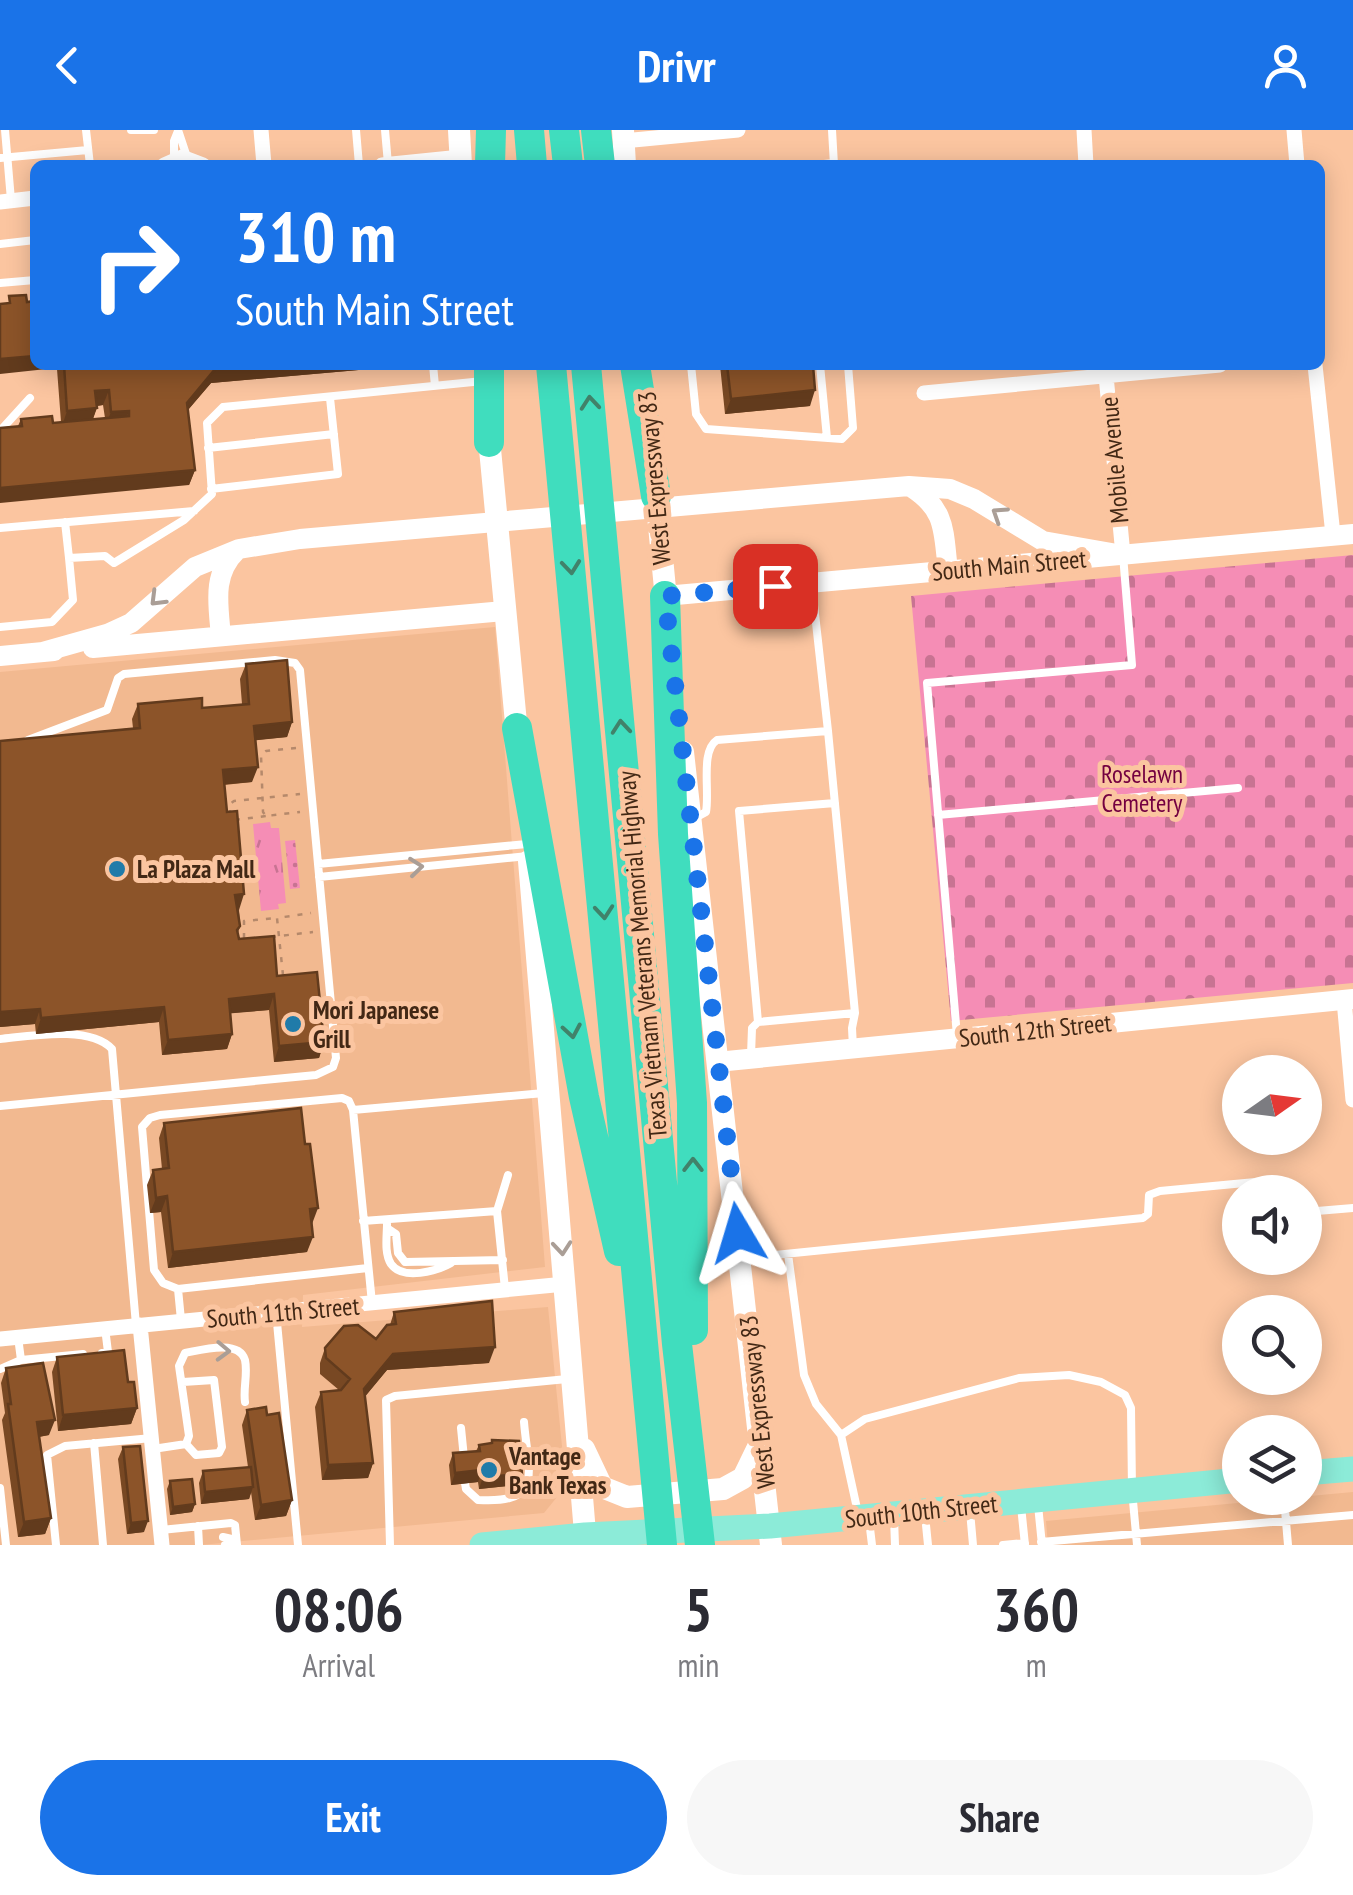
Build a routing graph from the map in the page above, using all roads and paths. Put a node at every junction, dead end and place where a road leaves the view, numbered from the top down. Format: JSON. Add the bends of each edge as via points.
{"nodes":[{"id":1,"x":5,"y":130,"type":"edge"},
{"id":2,"x":86,"y":130,"type":"edge"},
{"id":3,"x":131,"y":130,"type":"edge"},
{"id":4,"x":154,"y":130,"type":"edge"},
{"id":5,"x":178,"y":130,"type":"edge"},
{"id":6,"x":261,"y":130,"type":"edge"},
{"id":7,"x":356,"y":130,"type":"edge"},
{"id":8,"x":385,"y":130,"type":"edge"},
{"id":9,"x":459,"y":130,"type":"edge"},
{"id":10,"x":491,"y":130,"type":"edge"},
{"id":11,"x":529,"y":130,"type":"edge"},
{"id":12,"x":564,"y":130,"type":"edge"},
{"id":13,"x":736,"y":130,"type":"edge"},
{"id":14,"x":832,"y":130,"type":"edge"},
{"id":15,"x":1084,"y":130,"type":"edge"},
{"id":16,"x":1294,"y":130,"type":"edge"},
{"id":17,"x":614,"y":134,"type":"edge"},
{"id":18,"x":88,"y":150,"type":"junction"},
{"id":19,"x":4,"y":158,"type":"edge"},
{"id":20,"x":89,"y":160,"type":"edge"},
{"id":21,"x":175,"y":160,"type":"edge"},
{"id":22,"x":264,"y":160,"type":"edge"},
{"id":23,"x":359,"y":160,"type":"edge"},
{"id":24,"x":393,"y":160,"type":"edge"},
{"id":25,"x":461,"y":160,"type":"edge"},
{"id":26,"x":490,"y":160,"type":"edge"},
{"id":27,"x":532,"y":160,"type":"edge"},
{"id":28,"x":567,"y":160,"type":"edge"},
{"id":29,"x":602,"y":160,"type":"edge"},
{"id":30,"x":623,"y":160,"type":"edge"},
{"id":31,"x":834,"y":160,"type":"edge"},
{"id":32,"x":1086,"y":160,"type":"edge"},
{"id":33,"x":1297,"y":160,"type":"edge"},
{"id":34,"x":30,"y":198,"type":"edge"},
{"id":35,"x":5,"y":201,"type":"edge"},
{"id":36,"x":30,"y":241,"type":"edge"},
{"id":37,"x":0,"y":244,"type":"edge"},
{"id":38,"x":30,"y":280,"type":"edge"},
{"id":39,"x":0,"y":283,"type":"edge"},
{"id":40,"x":433,"y":370,"type":"edge"},
{"id":41,"x":485,"y":370,"type":"edge"},
{"id":42,"x":551,"y":370,"type":"edge"},
{"id":43,"x":586,"y":370,"type":"edge"},
{"id":44,"x":635,"y":370,"type":"edge"},
{"id":45,"x":644,"y":370,"type":"edge"},
{"id":46,"x":692,"y":370,"type":"edge"},
{"id":47,"x":820,"y":370,"type":"edge"},
{"id":48,"x":848,"y":370,"type":"edge"},
{"id":49,"x":1106,"y":370,"type":"edge"},
{"id":50,"x":1316,"y":370,"type":"edge"},
{"id":51,"x":435,"y":386,"type":"junction"},
{"id":52,"x":924,"y":393,"type":"dead end"},
{"id":53,"x":30,"y":398,"type":"dead end"},
{"id":54,"x":330,"y":398,"type":"junction"},
{"id":55,"x":0,"y":430,"type":"edge"},
{"id":56,"x":334,"y":434,"type":"junction"},
{"id":57,"x":826,"y":438,"type":"junction"},
{"id":58,"x":489,"y":442,"type":"joint"},
{"id":59,"x":208,"y":448,"type":"junction"},
{"id":60,"x":908,"y":486,"type":"junction"},
{"id":61,"x":212,"y":489,"type":"junction"},
{"id":62,"x":656,"y":496,"type":"junction"},
{"id":63,"x":194,"y":511,"type":"junction"},
{"id":64,"x":65,"y":522,"type":"junction"},
{"id":65,"x":0,"y":528,"type":"edge"},
{"id":66,"x":1343,"y":534,"type":"edge"},
{"id":67,"x":239,"y":549,"type":"junction"},
{"id":68,"x":1122,"y":556,"type":"junction"},
{"id":69,"x":69,"y":558,"type":"junction"},
{"id":70,"x":948,"y":570,"type":"junction"},
{"id":71,"x":811,"y":583,"type":"junction"},
{"id":72,"x":665,"y":596,"type":"junction"},
{"id":73,"x":504,"y":611,"type":"junction"},
{"id":74,"x":0,"y":626,"type":"edge"},
{"id":75,"x":222,"y":636,"type":"junction"},
{"id":76,"x":43,"y":652,"type":"junction"},
{"id":77,"x":0,"y":656,"type":"edge"},
{"id":78,"x":517,"y":728,"type":"junction"},
{"id":79,"x":828,"y":731,"type":"junction"},
{"id":80,"x":18,"y":743,"type":"edge"},
{"id":81,"x":307,"y":746,"type":"junction"},
{"id":82,"x":1238,"y":788,"type":"dead end"},
{"id":83,"x":311,"y":793,"type":"junction"},
{"id":84,"x":262,"y":798,"type":"junction"},
{"id":85,"x":834,"y":803,"type":"junction"},
{"id":86,"x":313,"y":810,"type":"junction"},
{"id":87,"x":938,"y":815,"type":"junction"},
{"id":88,"x":266,"y":816,"type":"junction"},
{"id":89,"x":691,"y":819,"type":"junction"},
{"id":90,"x":528,"y":850,"type":"junction"},
{"id":91,"x":318,"y":864,"type":"junction"},
{"id":92,"x":319,"y":877,"type":"junction"},
{"id":93,"x":322,"y":912,"type":"junction"},
{"id":94,"x":277,"y":918,"type":"junction"},
{"id":95,"x":324,"y":931,"type":"junction"},
{"id":96,"x":278,"y":936,"type":"junction"},
{"id":97,"x":262,"y":938,"type":"edge"},
{"id":98,"x":246,"y":940,"type":"edge"},
{"id":99,"x":286,"y":978,"type":"edge"},
{"id":100,"x":1349,"y":999,"type":"edge"},
{"id":101,"x":855,"y":1013,"type":"junction"},
{"id":102,"x":758,"y":1022,"type":"junction"},
{"id":103,"x":957,"y":1038,"type":"junction"},
{"id":104,"x":0,"y":1039,"type":"edge"},
{"id":105,"x":853,"y":1048,"type":"junction"},
{"id":106,"x":752,"y":1058,"type":"junction"},
{"id":107,"x":717,"y":1062,"type":"junction"},
{"id":108,"x":548,"y":1092,"type":"junction"},
{"id":109,"x":116,"y":1096,"type":"junction"},
{"id":110,"x":1353,"y":1100,"type":"edge"},
{"id":111,"x":0,"y":1106,"type":"edge"},
{"id":112,"x":352,"y":1110,"type":"junction"},
{"id":113,"x":508,"y":1176,"type":"dead end"},
{"id":114,"x":1222,"y":1185,"type":"edge"},
{"id":115,"x":1353,"y":1208,"type":"edge"},
{"id":116,"x":497,"y":1211,"type":"junction"},
{"id":117,"x":1322,"y":1211,"type":"edge"},
{"id":118,"x":362,"y":1221,"type":"junction"},
{"id":119,"x":386,"y":1224,"type":"junction"},
{"id":120,"x":788,"y":1254,"type":"junction"},
{"id":121,"x":741,"y":1258,"type":"junction"},
{"id":122,"x":502,"y":1260,"type":"junction"},
{"id":123,"x":368,"y":1268,"type":"junction"},
{"id":124,"x":565,"y":1284,"type":"junction"},
{"id":125,"x":178,"y":1289,"type":"junction"},
{"id":126,"x":505,"y":1290,"type":"junction"},
{"id":127,"x":372,"y":1303,"type":"junction"},
{"id":128,"x":276,"y":1312,"type":"junction"},
{"id":129,"x":181,"y":1322,"type":"junction"},
{"id":130,"x":138,"y":1325,"type":"junction"},
{"id":131,"x":105,"y":1328,"type":"junction"},
{"id":132,"x":18,"y":1337,"type":"junction"},
{"id":133,"x":0,"y":1339,"type":"edge"},
{"id":134,"x":21,"y":1360,"type":"junction"},
{"id":135,"x":0,"y":1368,"type":"edge"},
{"id":136,"x":645,"y":1370,"type":"junction"},
{"id":137,"x":572,"y":1379,"type":"junction"},
{"id":138,"x":183,"y":1382,"type":"junction"},
{"id":139,"x":245,"y":1402,"type":"dead end"},
{"id":140,"x":574,"y":1417,"type":"junction"},
{"id":141,"x":524,"y":1422,"type":"dead end"},
{"id":142,"x":461,"y":1428,"type":"dead end"},
{"id":143,"x":841,"y":1435,"type":"junction"},
{"id":144,"x":761,"y":1439,"type":"junction"},
{"id":145,"x":94,"y":1443,"type":"junction"},
{"id":146,"x":152,"y":1444,"type":"junction"},
{"id":147,"x":186,"y":1444,"type":"junction"},
{"id":148,"x":464,"y":1464,"type":"edge"},
{"id":149,"x":1353,"y":1468,"type":"edge"},
{"id":150,"x":1322,"y":1471,"type":"edge"},
{"id":151,"x":693,"y":1473,"type":"junction"},
{"id":152,"x":1222,"y":1482,"type":"edge"},
{"id":153,"x":465,"y":1483,"type":"edge"},
{"id":154,"x":0,"y":1488,"type":"edge"},
{"id":155,"x":1132,"y":1490,"type":"junction"},
{"id":156,"x":1029,"y":1500,"type":"junction"},
{"id":157,"x":969,"y":1506,"type":"junction"},
{"id":158,"x":925,"y":1510,"type":"junction"},
{"id":159,"x":1286,"y":1515,"type":"edge"},
{"id":160,"x":1353,"y":1515,"type":"edge"},
{"id":161,"x":874,"y":1516,"type":"junction"},
{"id":162,"x":1286,"y":1520,"type":"junction"},
{"id":163,"x":198,"y":1526,"type":"junction"},
{"id":164,"x":1136,"y":1534,"type":"junction"},
{"id":165,"x":771,"y":1535,"type":"edge"},
{"id":166,"x":162,"y":1538,"type":"edge"},
{"id":167,"x":4,"y":1540,"type":"edge"},
{"id":168,"x":586,"y":1540,"type":"edge"},
{"id":169,"x":224,"y":1541,"type":"edge"},
{"id":170,"x":236,"y":1542,"type":"edge"},
{"id":171,"x":202,"y":1543,"type":"edge"},
{"id":172,"x":496,"y":1544,"type":"edge"},
{"id":173,"x":1025,"y":1544,"type":"edge"},
{"id":174,"x":1041,"y":1544,"type":"edge"},
{"id":175,"x":56,"y":1545,"type":"edge"},
{"id":176,"x":103,"y":1545,"type":"edge"},
{"id":177,"x":298,"y":1545,"type":"edge"},
{"id":178,"x":390,"y":1545,"type":"edge"},
{"id":179,"x":662,"y":1545,"type":"edge"},
{"id":180,"x":700,"y":1545,"type":"edge"},
{"id":181,"x":872,"y":1545,"type":"edge"},
{"id":182,"x":895,"y":1545,"type":"edge"},
{"id":183,"x":928,"y":1545,"type":"edge"},
{"id":184,"x":973,"y":1545,"type":"edge"},
{"id":185,"x":1004,"y":1545,"type":"edge"},
{"id":186,"x":1137,"y":1545,"type":"edge"},
{"id":187,"x":1288,"y":1545,"type":"edge"}],
"edges":[{"from":1,"to":19,"type":"lane"},
{"from":2,"to":18,"type":"lane"},
{"from":3,"to":4,"type":"lane"},
{"from":5,"to":21,"type":"lane"},
{"from":6,"to":22,"type":"street"},
{"from":7,"to":23,"type":"lane"},
{"from":8,"to":24,"type":"lane"},
{"from":9,"to":25,"type":"main road"},
{"from":10,"to":26,"type":"highway"},
{"from":11,"to":27,"type":"highway"},
{"from":12,"to":28,"type":"highway"},
{"from":13,"to":17,"type":"street"},
{"from":14,"to":31,"type":"lane"},
{"from":15,"to":32,"type":"street"},
{"from":16,"to":33,"type":"street"},
{"from":17,"to":29,"type":"highway"},
{"from":17,"to":30,"type":"main road"},
{"from":18,"to":19,"type":"lane"},
{"from":18,"to":20,"type":"lane"},
{"from":19,"to":35,"type":"lane"},
{"from":34,"to":35,"type":"street"},
{"from":36,"to":37,"type":"lane"},
{"from":38,"to":39,"type":"lane"},
{"from":40,"to":51,"type":"lane"},
{"from":41,"to":51,"type":"lane"},
{"from":41,"to":58,"type":"highway"},
{"from":42,"to":136,"type":"highway","name":"Texas Vietnam Veterans Memorial Highway","one_way":true},
{"from":151,"to":43,"type":"highway","name":"Texas Vietnam Veterans Memorial Highway","one_way":true},
{"from":44,"to":62,"type":"highway"},
{"from":45,"to":62,"type":"main road","name":"West Expressway 83"},
{"from":46,"to":57,"type":"lane","via":[[696,414],[706,429]]},
{"from":47,"to":57,"type":"lane"},
{"from":48,"to":57,"type":"lane","via":[[853,428],[842,439]]},
{"from":49,"to":52,"type":"street"},
{"from":49,"to":68,"type":"street","name":"Mobile Avenue"},
{"from":50,"to":66,"type":"street"},
{"from":51,"to":54,"type":"lane"},
{"from":53,"to":55,"type":"lane"},
{"from":54,"to":56,"type":"lane"},
{"from":54,"to":59,"type":"lane","via":[[223,407],[207,424]]},
{"from":56,"to":59,"type":"lane"},
{"from":56,"to":61,"type":"lane","via":[[338,474]]},
{"from":58,"to":73,"type":"main road"},
{"from":59,"to":61,"type":"lane"},
{"from":60,"to":67,"type":"street"},
{"from":68,"to":60,"type":"street","one_way":true,"via":[[1043,541],[950,489]]},
{"from":60,"to":70,"type":"street","via":[[938,509]]},
{"from":61,"to":63,"type":"lane"},
{"from":62,"to":72,"type":"main road","name":"West Expressway 83"},
{"from":63,"to":64,"type":"lane"},
{"from":63,"to":69,"type":"lane","via":[[114,563],[105,556]]},
{"from":64,"to":65,"type":"lane"},
{"from":64,"to":69,"type":"lane"},
{"from":66,"to":68,"type":"street","name":"South Main Street"},
{"from":67,"to":75,"type":"street","via":[[219,579]]},
{"from":67,"to":76,"type":"street","one_way":true,"via":[[194,566],[131,623]]},
{"from":68,"to":70,"type":"street","name":"South Main Street"},
{"from":68,"to":87,"type":"lane","via":[[1132,665],[927,682]]},
{"from":69,"to":74,"type":"lane","via":[[72,600],[52,622]]},
{"from":70,"to":71,"type":"street","name":"South Main Street"},
{"from":71,"to":72,"type":"street","name":"South Main Street"},
{"from":71,"to":79,"type":"lane"},
{"from":72,"to":89,"type":"main road","name":"West Expressway 83"},
{"from":151,"to":72,"type":"highway","one_way":true,"via":[[692,1103]]},
{"from":73,"to":75,"type":"street"},
{"from":73,"to":78,"type":"main road"},
{"from":75,"to":76,"type":"street"},
{"from":76,"to":77,"type":"street"},
{"from":78,"to":90,"type":"main road"},
{"from":78,"to":136,"type":"highway","one_way":true,"via":[[584,1097]]},
{"from":79,"to":85,"type":"lane"},
{"from":79,"to":89,"type":"lane","via":[[717,740],[706,754],[706,812]]},
{"from":80,"to":81,"type":"lane","via":[[107,710],[124,674],[275,660],[300,670]]},
{"from":81,"to":83,"type":"lane"},
{"from":81,"to":84,"type":"path","via":[[261,755]]},
{"from":82,"to":87,"type":"lane"},
{"from":83,"to":84,"type":"path"},
{"from":83,"to":86,"type":"lane"},
{"from":84,"to":88,"type":"path"},
{"from":84,"to":88,"type":"path","via":[[234,800],[230,815]]},
{"from":85,"to":101,"type":"lane"},
{"from":85,"to":102,"type":"lane","via":[[739,811]]},
{"from":86,"to":88,"type":"path"},
{"from":86,"to":91,"type":"lane"},
{"from":87,"to":103,"type":"lane"},
{"from":89,"to":107,"type":"main road","name":"West Expressway 83"},
{"from":90,"to":91,"type":"lane"},
{"from":92,"to":90,"type":"lane","one_way":true},
{"from":90,"to":108,"type":"main road"},
{"from":91,"to":92,"type":"lane"},
{"from":92,"to":93,"type":"lane"},
{"from":93,"to":94,"type":"path"},
{"from":93,"to":95,"type":"lane"},
{"from":94,"to":96,"type":"path"},
{"from":94,"to":98,"type":"path","via":[[244,921]]},
{"from":95,"to":96,"type":"path"},
{"from":95,"to":109,"type":"lane","via":[[334,1067]]},
{"from":96,"to":97,"type":"path"},
{"from":96,"to":99,"type":"path"},
{"from":100,"to":103,"type":"street","name":"South 12th Street"},
{"from":100,"to":110,"type":"street"},
{"from":101,"to":102,"type":"lane"},
{"from":101,"to":105,"type":"lane"},
{"from":102,"to":106,"type":"lane"},
{"from":103,"to":105,"type":"street","name":"South 12th Street"},
{"from":104,"to":109,"type":"lane","via":[[46,1034],[104,1040],[112,1049]]},
{"from":105,"to":106,"type":"street","name":"South 12th Street"},
{"from":106,"to":107,"type":"street","name":"South 12th Street"},
{"from":107,"to":121,"type":"main road","name":"West Expressway 83"},
{"from":108,"to":112,"type":"lane"},
{"from":108,"to":124,"type":"main road","one_way":true},
{"from":109,"to":111,"type":"lane"},
{"from":109,"to":130,"type":"lane"},
{"from":112,"to":118,"type":"lane"},
{"from":112,"to":125,"type":"lane","via":[[342,1098],[150,1118],[142,1127],[154,1270],[162,1284]]},
{"from":113,"to":116,"type":"lane"},
{"from":114,"to":120,"type":"lane","via":[[1149,1195],[1143,1218]]},
{"from":115,"to":117,"type":"lane"},
{"from":116,"to":119,"type":"lane"},
{"from":116,"to":122,"type":"lane"},
{"from":118,"to":119,"type":"lane"},
{"from":118,"to":123,"type":"lane"},
{"from":119,"to":122,"type":"lane","via":[[387,1252],[396,1269]]},
{"from":120,"to":121,"type":"lane"},
{"from":120,"to":143,"type":"lane","via":[[804,1375],[816,1404]]},
{"from":121,"to":144,"type":"main road","name":"West Expressway 83"},
{"from":122,"to":126,"type":"lane"},
{"from":123,"to":125,"type":"lane"},
{"from":123,"to":127,"type":"lane"},
{"from":124,"to":126,"type":"street","name":"South 11th Street"},
{"from":124,"to":137,"type":"main road"},
{"from":125,"to":129,"type":"lane"},
{"from":126,"to":127,"type":"street","name":"South 11th Street"},
{"from":127,"to":128,"type":"street","name":"South 11th Street"},
{"from":128,"to":129,"type":"street","name":"South 11th Street"},
{"from":128,"to":177,"type":"lane"},
{"from":129,"to":130,"type":"street","name":"South 11th Street"},
{"from":130,"to":131,"type":"street","name":"South 11th Street"},
{"from":130,"to":146,"type":"street"},
{"from":131,"to":132,"type":"street","name":"South 11th Street"},
{"from":131,"to":134,"type":"lane","via":[[108,1352]]},
{"from":132,"to":133,"type":"street","name":"South 11th Street"},
{"from":132,"to":134,"type":"lane"},
{"from":134,"to":135,"type":"lane"},
{"from":136,"to":179,"type":"highway","name":"Texas Vietnam Veterans Memorial Highway"},
{"from":137,"to":140,"type":"main road"},
{"from":137,"to":178,"type":"lane","via":[[386,1400]]},
{"from":138,"to":139,"type":"lane","one_way":true,"via":[[179,1366],[185,1353],[239,1350]]},
{"from":138,"to":147,"type":"lane"},
{"from":138,"to":147,"type":"lane","via":[[214,1380],[222,1446],[219,1453],[196,1455]]},
{"from":140,"to":144,"type":"main road","via":[[602,1487],[627,1497],[733,1485],[753,1462]]},
{"from":140,"to":168,"type":"main road"},
{"from":141,"to":153,"type":"lane","via":[[526,1490],[478,1500]]},
{"from":142,"to":148,"type":"lane"},
{"from":143,"to":155,"type":"lane","via":[[864,1419],[935,1399],[1019,1378],[1069,1374],[1125,1395],[1131,1408]]},
{"from":143,"to":161,"type":"lane"},
{"from":144,"to":165,"type":"main road","name":"West Expressway 83"},
{"from":145,"to":146,"type":"lane"},
{"from":145,"to":175,"type":"lane","via":[[47,1455]]},
{"from":145,"to":176,"type":"lane"},
{"from":146,"to":147,"type":"lane"},
{"from":146,"to":166,"type":"street"},
{"from":149,"to":150,"type":"main road"},
{"from":151,"to":180,"type":"highway","name":"Texas Vietnam Veterans Memorial Highway"},
{"from":152,"to":155,"type":"main road","name":"South 10th Street"},
{"from":154,"to":167,"type":"lane"},
{"from":155,"to":156,"type":"main road","name":"South 10th Street"},
{"from":155,"to":164,"type":"lane"},
{"from":156,"to":157,"type":"main road","name":"South 10th Street"},
{"from":156,"to":173,"type":"lane"},
{"from":156,"to":174,"type":"lane"},
{"from":157,"to":158,"type":"main road","name":"South 10th Street"},
{"from":157,"to":184,"type":"lane"},
{"from":158,"to":161,"type":"main road","name":"South 10th Street"},
{"from":158,"to":183,"type":"lane"},
{"from":159,"to":162,"type":"lane"},
{"from":160,"to":162,"type":"lane"},
{"from":161,"to":165,"type":"main road","name":"South 10th Street"},
{"from":161,"to":181,"type":"lane"},
{"from":161,"to":182,"type":"lane"},
{"from":162,"to":164,"type":"lane"},
{"from":162,"to":187,"type":"lane"},
{"from":163,"to":166,"type":"lane"},
{"from":163,"to":170,"type":"lane","via":[[231,1523]]},
{"from":163,"to":171,"type":"lane"},
{"from":164,"to":174,"type":"lane"},
{"from":164,"to":186,"type":"lane"},
{"from":165,"to":168,"type":"main road","name":"South 10th Street"},
{"from":168,"to":172,"type":"main road","name":"South 10th Street"},
{"from":169,"to":170,"type":"lane"},
{"from":173,"to":185,"type":"lane"}]}
